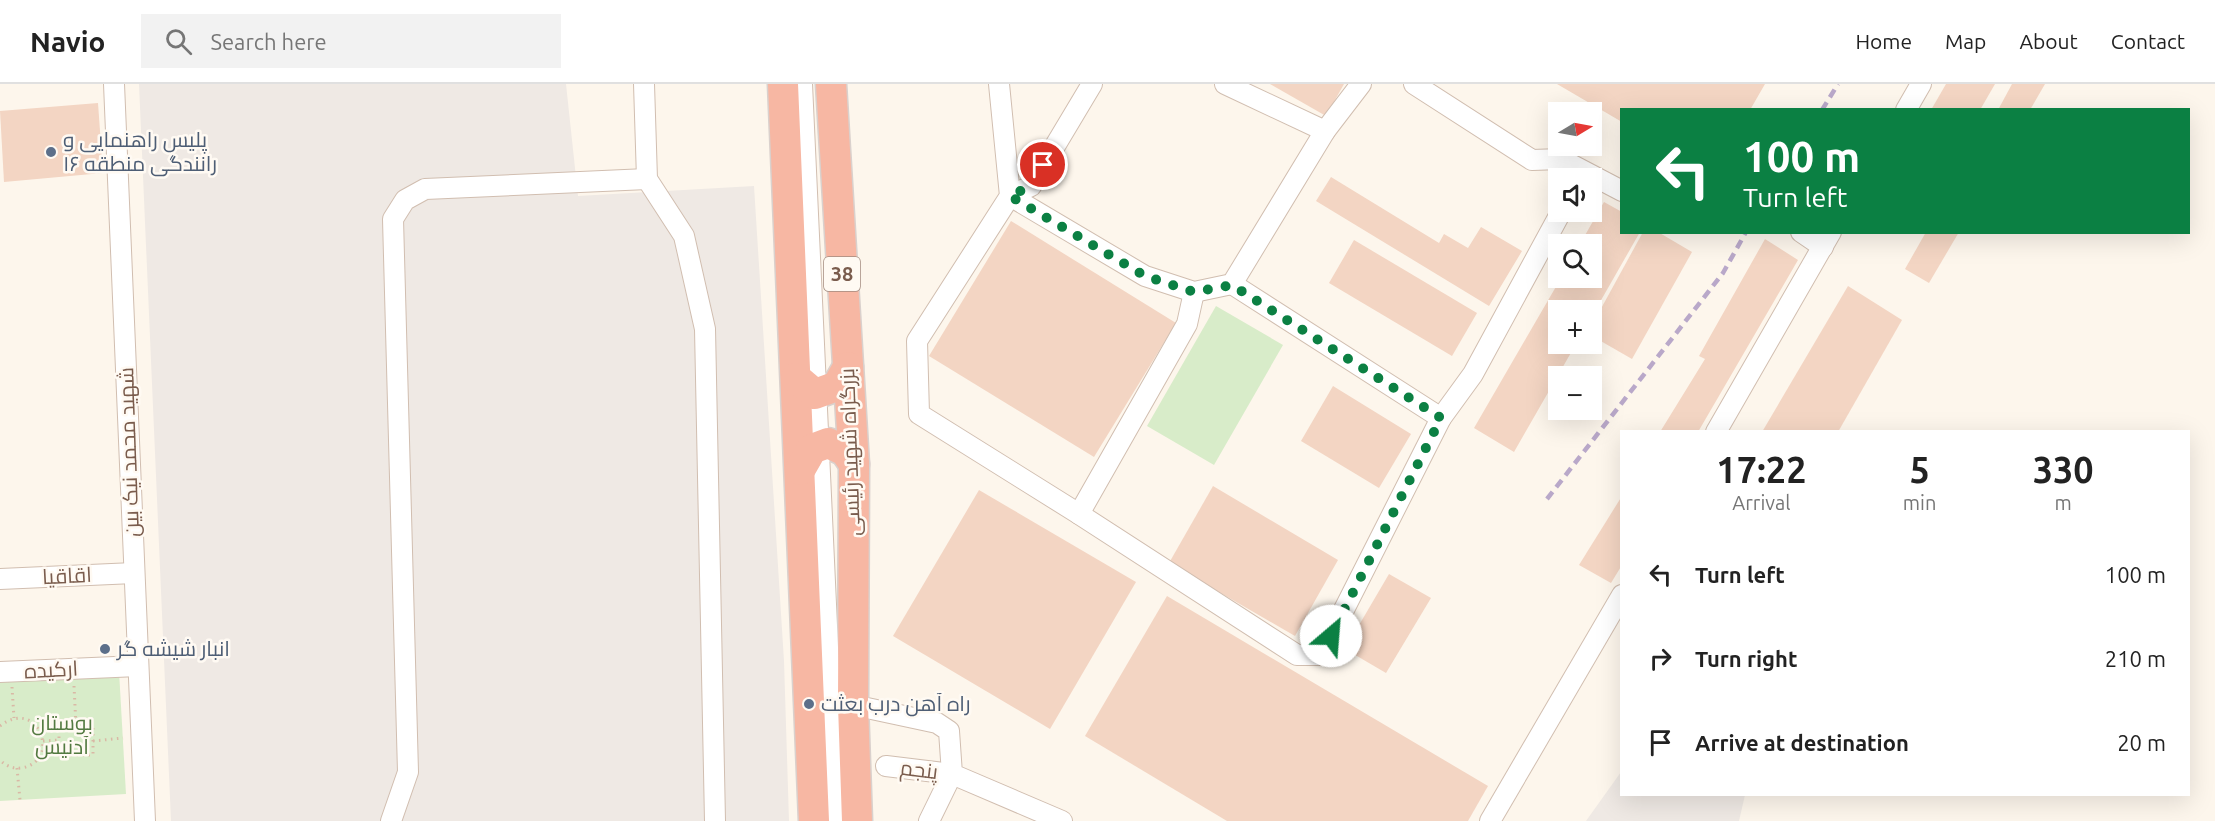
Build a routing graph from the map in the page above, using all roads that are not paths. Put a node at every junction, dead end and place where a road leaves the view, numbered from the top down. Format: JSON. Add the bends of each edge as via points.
{"nodes":[{"id":1,"x":114,"y":84,"type":"edge"},
{"id":2,"x":644,"y":84,"type":"edge"},
{"id":3,"x":783,"y":84,"type":"edge"},
{"id":4,"x":802,"y":84,"type":"edge"},
{"id":5,"x":831,"y":84,"type":"edge"},
{"id":6,"x":999,"y":84,"type":"edge"},
{"id":7,"x":1092,"y":84,"type":"edge"},
{"id":8,"x":1225,"y":84,"type":"edge"},
{"id":9,"x":1361,"y":84,"type":"edge"},
{"id":10,"x":1414,"y":84,"type":"edge"},
{"id":11,"x":1921,"y":84,"type":"edge"},
{"id":12,"x":1907,"y":108,"type":"edge"},
{"id":13,"x":1324,"y":131,"type":"junction"},
{"id":14,"x":1572,"y":168,"type":"edge"},
{"id":15,"x":647,"y":179,"type":"junction"},
{"id":16,"x":1602,"y":183,"type":"edge"},
{"id":17,"x":1620,"y":190,"type":"edge"},
{"id":18,"x":1010,"y":196,"type":"junction"},
{"id":19,"x":1556,"y":222,"type":"edge"},
{"id":20,"x":1808,"y":234,"type":"edge"},
{"id":21,"x":1827,"y":240,"type":"edge"},
{"id":22,"x":1232,"y":285,"type":"junction"},
{"id":23,"x":1194,"y":292,"type":"junction"},
{"id":24,"x":848,"y":368,"type":"junction"},
{"id":25,"x":796,"y":378,"type":"junction"},
{"id":26,"x":1441,"y":418,"type":"junction"},
{"id":27,"x":1717,"y":430,"type":"edge"},
{"id":28,"x":854,"y":464,"type":"junction"},
{"id":29,"x":800,"y":470,"type":"junction"},
{"id":30,"x":1079,"y":514,"type":"junction"},
{"id":31,"x":134,"y":573,"type":"junction"},
{"id":32,"x":0,"y":579,"type":"edge"},
{"id":33,"x":1620,"y":598,"type":"edge"},
{"id":34,"x":138,"y":666,"type":"junction"},
{"id":35,"x":6,"y":675,"type":"edge"},
{"id":36,"x":853,"y":705,"type":"junction"},
{"id":37,"x":886,"y":766,"type":"dead end"},
{"id":38,"x":952,"y":774,"type":"junction"},
{"id":39,"x":1022,"y":814,"type":"edge"},
{"id":40,"x":936,"y":818,"type":"edge"},
{"id":41,"x":145,"y":821,"type":"edge"},
{"id":42,"x":390,"y":821,"type":"edge"},
{"id":43,"x":715,"y":821,"type":"edge"},
{"id":44,"x":814,"y":821,"type":"edge"},
{"id":45,"x":836,"y":821,"type":"edge"},
{"id":46,"x":857,"y":821,"type":"edge"},
{"id":47,"x":1062,"y":821,"type":"edge"},
{"id":48,"x":1490,"y":821,"type":"edge"}],
"edges":[{"from":1,"to":31,"type":"street","name":"شهید محمد نیک بین"},
{"from":2,"to":15,"type":"street"},
{"from":3,"to":25,"type":"highway"},
{"from":4,"to":45,"type":"street"},
{"from":5,"to":24,"type":"highway","name":"بزرگراه شهید رئیسی","number":"38"},
{"from":6,"to":18,"type":"street"},
{"from":7,"to":18,"type":"street","via":[[1031,186]]},
{"from":8,"to":13,"type":"street"},
{"from":9,"to":13,"type":"street"},
{"from":10,"to":14,"type":"street","via":[[1532,160],[1561,159]]},
{"from":11,"to":12,"type":"street"},
{"from":13,"to":22,"type":"street"},
{"from":15,"to":42,"type":"street","via":[[425,189],[405,200],[393,219],[408,772]]},
{"from":15,"to":43,"type":"street","via":[[684,236],[705,329]]},
{"from":16,"to":17,"type":"street"},
{"from":18,"to":23,"type":"street","via":[[1145,276]]},
{"from":18,"to":30,"type":"street","via":[[917,341],[920,414]]},
{"from":19,"to":26,"type":"street","via":[[1473,374]]},
{"from":20,"to":21,"type":"street"},
{"from":21,"to":27,"type":"street"},
{"from":22,"to":23,"type":"street"},
{"from":22,"to":26,"type":"street"},
{"from":23,"to":30,"type":"street","via":[[1187,324]]},
{"from":24,"to":25,"type":"highway","via":[[837,386],[815,394]]},
{"from":24,"to":28,"type":"highway","name":"بزرگراه شهید رئیسی","number":"38"},
{"from":25,"to":29,"type":"highway"},
{"from":26,"to":30,"type":"street","via":[[1321,655],[1297,655]]},
{"from":28,"to":29,"type":"highway","via":[[844,451],[828,443],[812,449]]},
{"from":28,"to":36,"type":"highway","name":"بزرگراه شهید رئیسی","number":"38"},
{"from":29,"to":44,"type":"highway"},
{"from":31,"to":32,"type":"street","name":"اقاقیا"},
{"from":31,"to":34,"type":"street","name":"شهید محمد نیک بین"},
{"from":33,"to":48,"type":"street"},
{"from":34,"to":35,"type":"street","name":"ارکیده"},
{"from":34,"to":41,"type":"street","name":"شهید محمد نیک بین"},
{"from":36,"to":38,"type":"street","via":[[937,723],[949,731]]},
{"from":36,"to":46,"type":"highway","name":"بزرگراه شهید رئیسی","number":"38"},
{"from":37,"to":38,"type":"street","name":"پنجم"},
{"from":38,"to":39,"type":"street","name":"پنجم","via":[[992,791]]},
{"from":38,"to":40,"type":"street"},
{"from":39,"to":47,"type":"street","name":"پنجم"}]}
